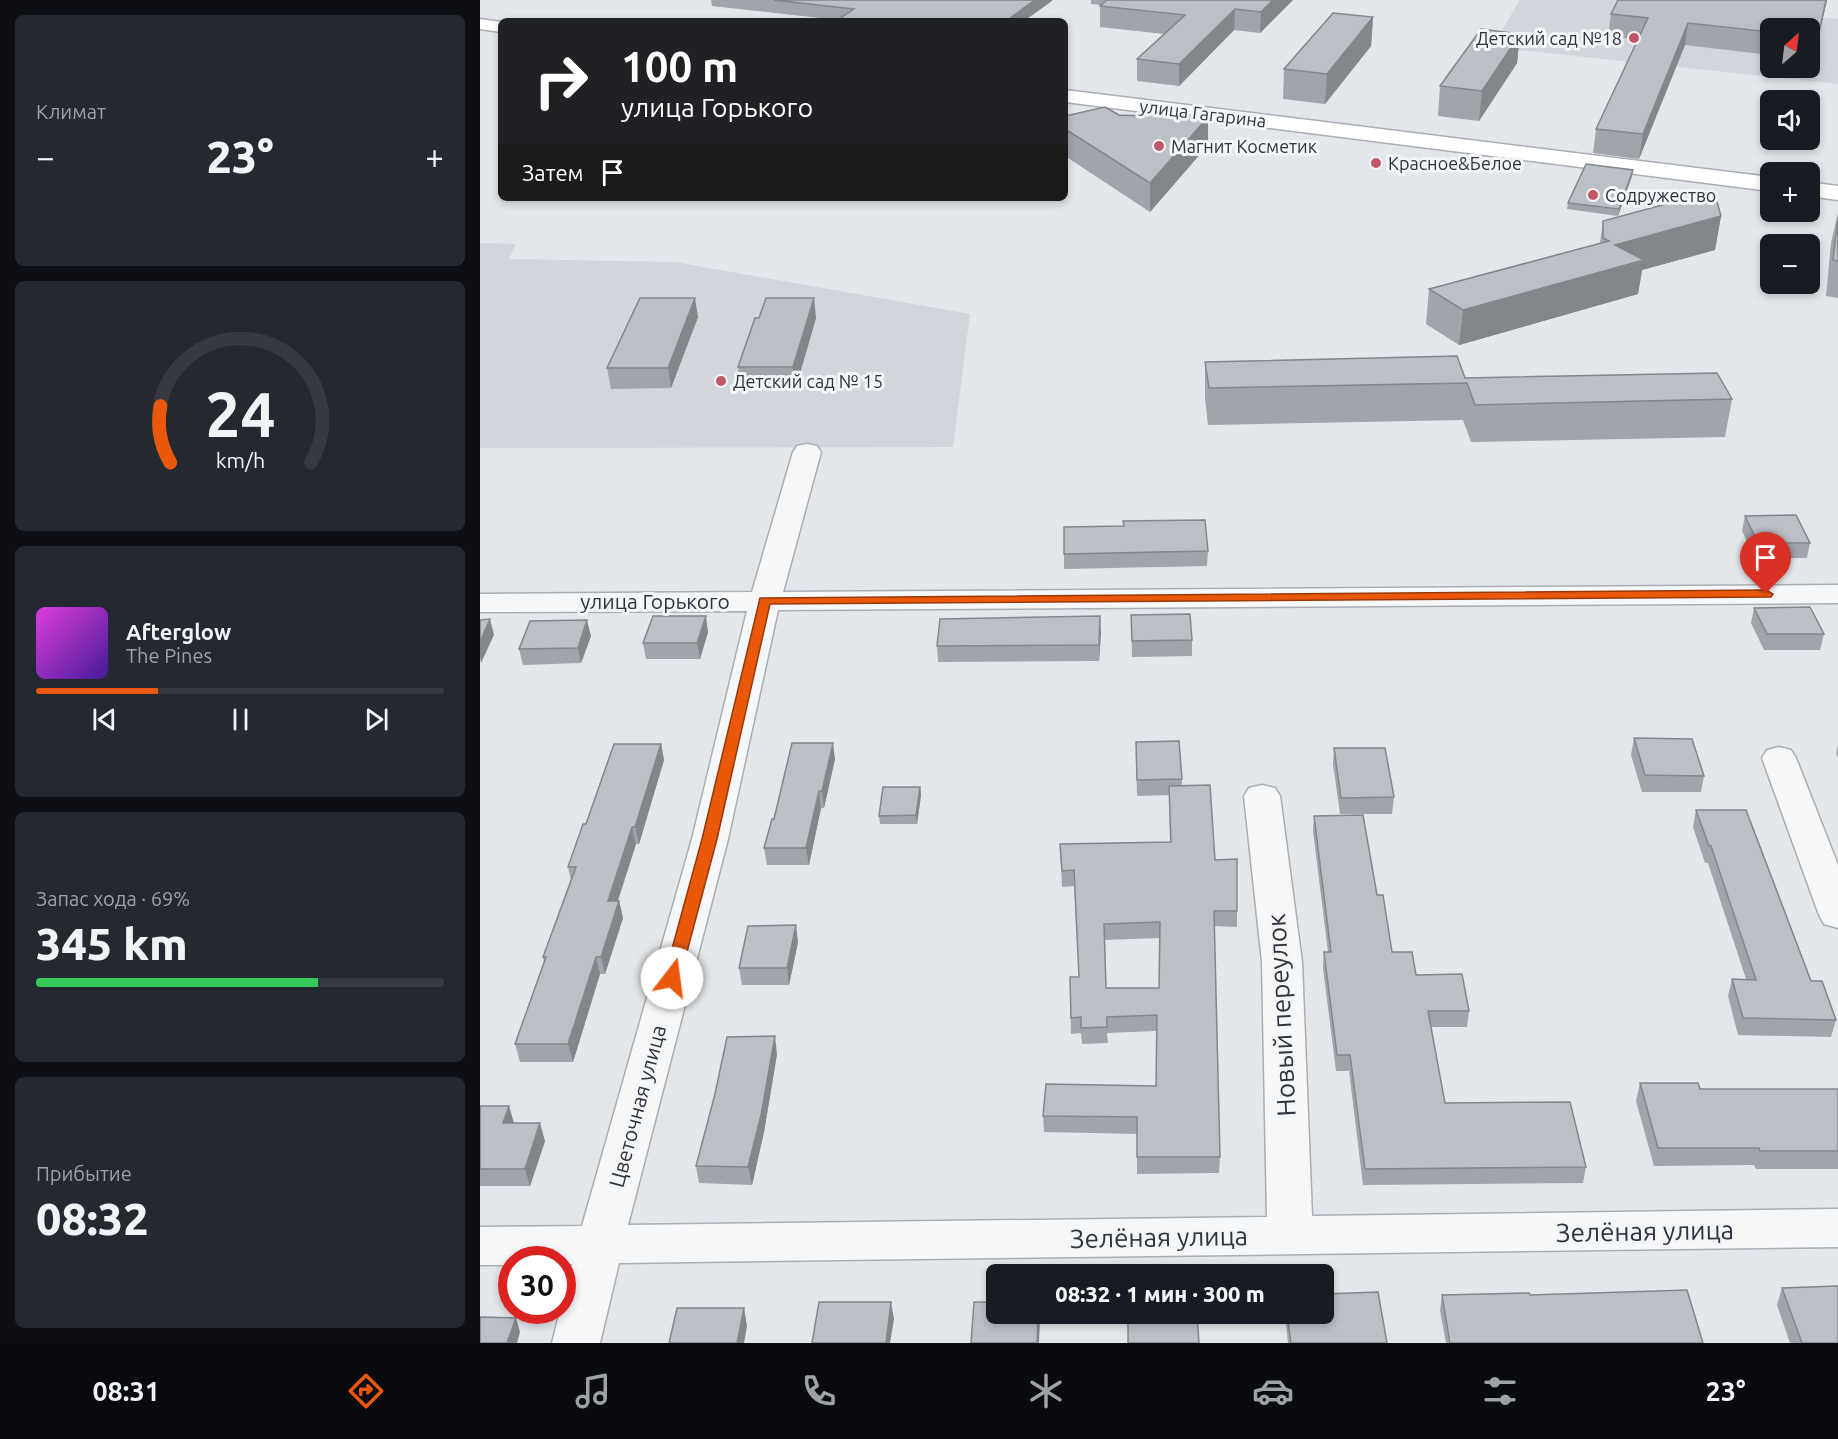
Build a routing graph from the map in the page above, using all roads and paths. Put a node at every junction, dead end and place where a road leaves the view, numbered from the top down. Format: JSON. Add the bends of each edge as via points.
{"nodes":[{"id":1,"x":480,"y":24,"type":"edge"},
{"id":2,"x":498,"y":27,"type":"edge"},
{"id":3,"x":1068,"y":96,"type":"edge"},
{"id":4,"x":1760,"y":183,"type":"edge"},
{"id":5,"x":1820,"y":191,"type":"edge"},
{"id":6,"x":1838,"y":193,"type":"edge"},
{"id":7,"x":807,"y":452,"type":"dead end"},
{"id":8,"x":1838,"y":594,"type":"edge"},
{"id":9,"x":765,"y":600,"type":"junction"},
{"id":10,"x":480,"y":603,"type":"edge"},
{"id":11,"x":1779,"y":758,"type":"dead end"},
{"id":12,"x":1262,"y":796,"type":"dead end"},
{"id":13,"x":1838,"y":915,"type":"edge"},
{"id":14,"x":1838,"y":1228,"type":"edge"},
{"id":15,"x":1290,"y":1236,"type":"junction"},
{"id":16,"x":600,"y":1244,"type":"junction"},
{"id":17,"x":480,"y":1246,"type":"edge"},
{"id":18,"x":576,"y":1343,"type":"edge"}],
"edges":[{"from":1,"to":2,"type":"main road"},
{"from":3,"to":4,"type":"main road","name":"улица Гагарина"},
{"from":5,"to":6,"type":"main road"},
{"from":7,"to":9,"type":"street","name":"Цветочная улица"},
{"from":8,"to":9,"type":"street","name":"улица Горького"},
{"from":9,"to":10,"type":"street","name":"улица Горького"},
{"from":9,"to":16,"type":"street","name":"Цветочная улица","via":[[710,839]]},
{"from":11,"to":13,"type":"street"},
{"from":12,"to":15,"type":"street","name":"Новый переулок","via":[[1282,962]]},
{"from":14,"to":15,"type":"street","name":"Зелёная улица"},
{"from":15,"to":16,"type":"street","name":"Зелёная улица"},
{"from":16,"to":17,"type":"street","name":"Зелёная улица"},
{"from":16,"to":18,"type":"street","name":"Цветочная улица"}]}
